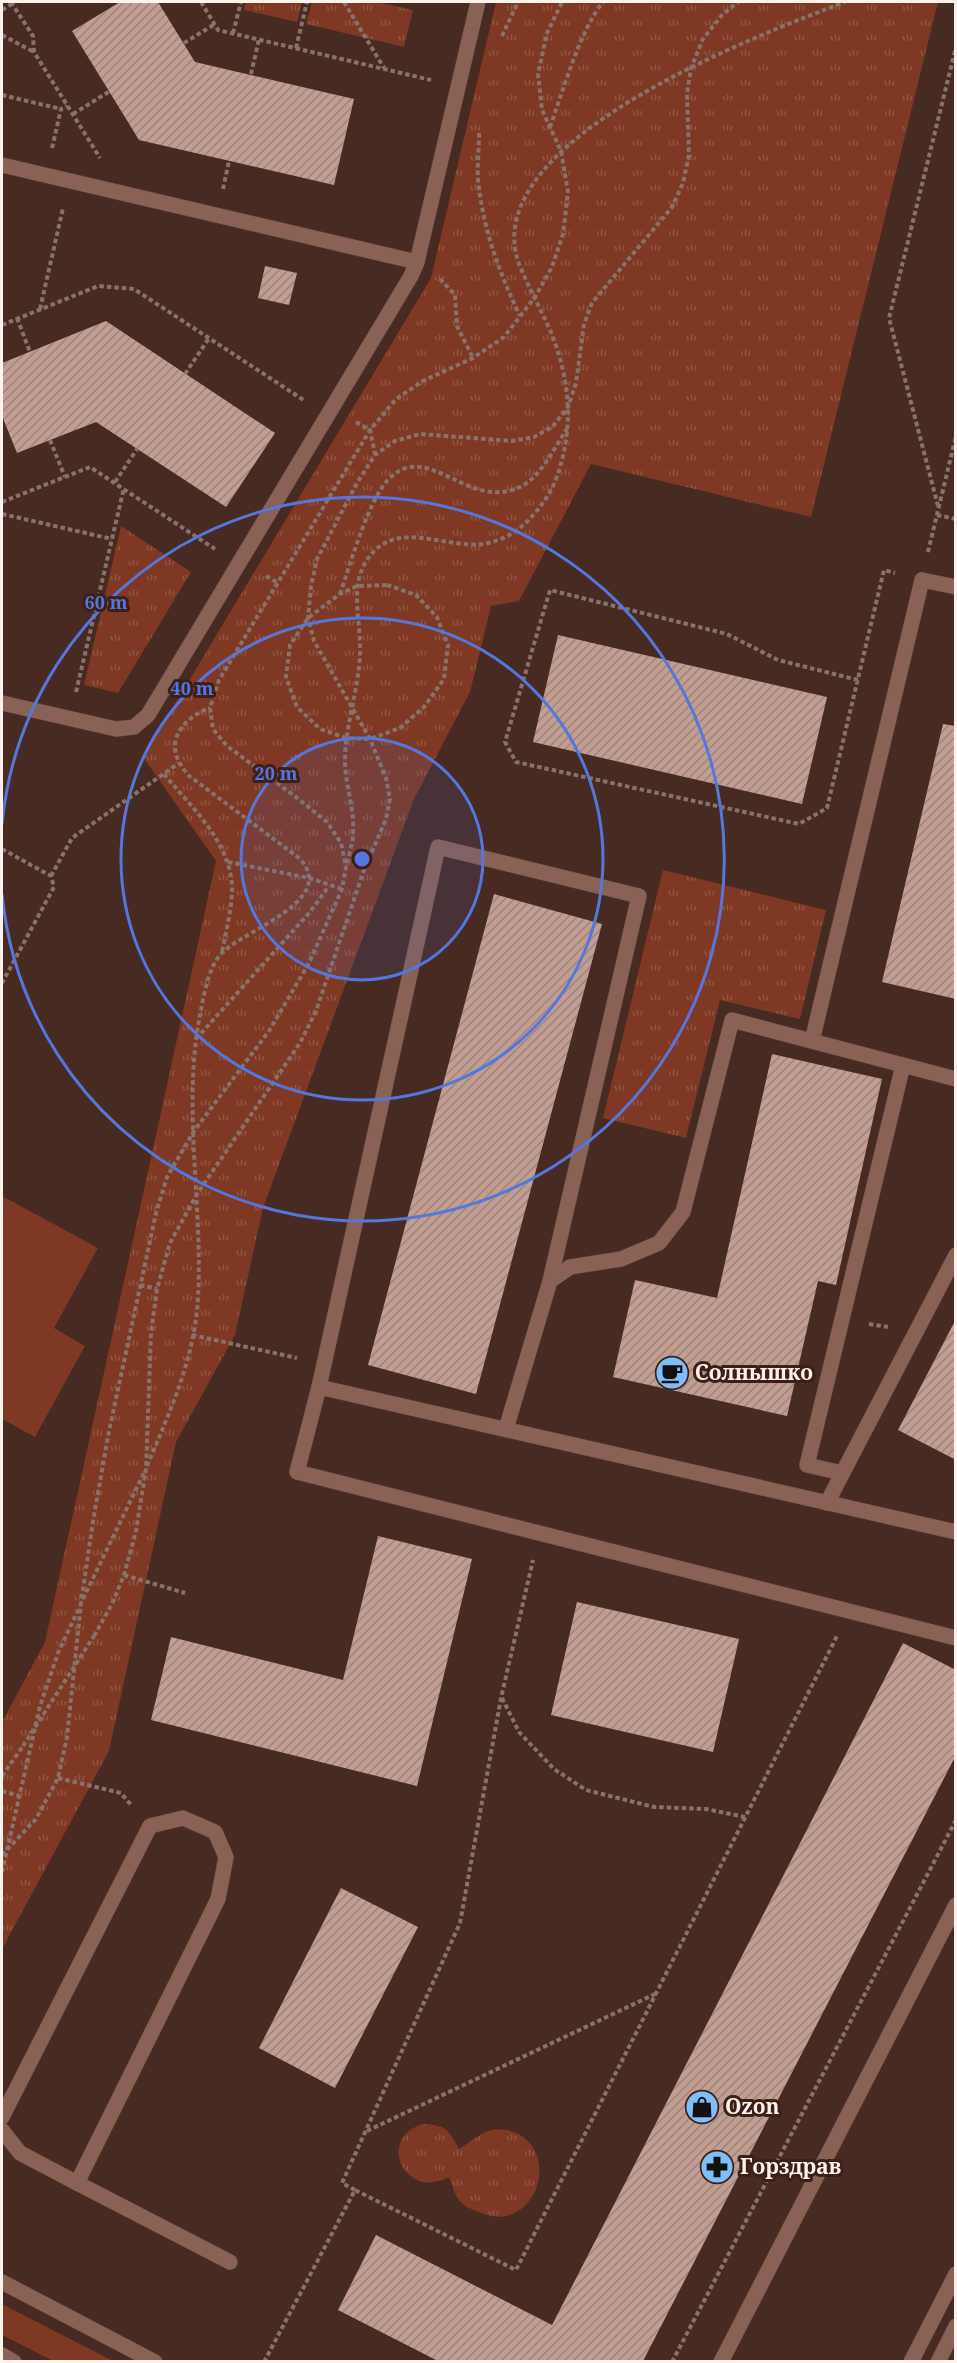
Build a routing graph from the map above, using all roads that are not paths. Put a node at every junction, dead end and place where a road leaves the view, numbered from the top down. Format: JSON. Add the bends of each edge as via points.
{"nodes":[{"id":1,"x":478,"y":2,"type":"edge"},
{"id":2,"x":2,"y":165,"type":"edge"},
{"id":3,"x":417,"y":262,"type":"junction"},
{"id":4,"x":956,"y":587,"type":"edge"},
{"id":5,"x":2,"y":703,"type":"edge"},
{"id":6,"x":812,"y":1041,"type":"junction"},
{"id":7,"x":903,"y":1065,"type":"junction"},
{"id":8,"x":956,"y":1079,"type":"edge"},
{"id":9,"x":956,"y":1255,"type":"edge"},
{"id":10,"x":550,"y":1281,"type":"junction"},
{"id":11,"x":319,"y":1387,"type":"junction"},
{"id":12,"x":506,"y":1430,"type":"junction"},
{"id":13,"x":842,"y":1473,"type":"junction"},
{"id":14,"x":827,"y":1503,"type":"junction"},
{"id":15,"x":956,"y":1532,"type":"edge"},
{"id":16,"x":956,"y":1638,"type":"edge"},
{"id":17,"x":956,"y":1905,"type":"edge"},
{"id":18,"x":2,"y":2117,"type":"edge"},
{"id":19,"x":2,"y":2130,"type":"edge"},
{"id":20,"x":77,"y":2183,"type":"junction"},
{"id":21,"x":230,"y":2262,"type":"dead end"},
{"id":22,"x":956,"y":2274,"type":"edge"},
{"id":23,"x":2,"y":2282,"type":"edge"},
{"id":24,"x":956,"y":2326,"type":"edge"},
{"id":25,"x":2,"y":2355,"type":"edge"},
{"id":26,"x":14,"y":2361,"type":"edge"},
{"id":27,"x":155,"y":2361,"type":"edge"},
{"id":28,"x":721,"y":2361,"type":"edge"},
{"id":29,"x":911,"y":2361,"type":"edge"},
{"id":30,"x":938,"y":2361,"type":"edge"}],
"edges":[{"from":1,"to":3,"type":"street"},
{"from":2,"to":3,"type":"street"},
{"from":3,"to":5,"type":"street","via":[[148,715],[134,727],[116,729]]},
{"from":4,"to":6,"type":"street","via":[[922,580]]},
{"from":6,"to":7,"type":"street"},
{"from":6,"to":10,"type":"street","via":[[732,1020],[683,1212],[659,1243],[621,1259],[570,1267]]},
{"from":7,"to":8,"type":"street"},
{"from":7,"to":13,"type":"street","via":[[807,1466]]},
{"from":9,"to":13,"type":"street"},
{"from":10,"to":11,"type":"street","via":[[639,896],[438,847]]},
{"from":10,"to":12,"type":"street"},
{"from":11,"to":12,"type":"street"},
{"from":11,"to":16,"type":"street","via":[[297,1472]]},
{"from":12,"to":14,"type":"street"},
{"from":13,"to":14,"type":"street"},
{"from":14,"to":15,"type":"street"},
{"from":17,"to":28,"type":"street"},
{"from":18,"to":20,"type":"street","via":[[150,1826],[183,1818],[215,1832],[226,1857],[218,1899]]},
{"from":19,"to":20,"type":"street","via":[[20,2153]]},
{"from":20,"to":21,"type":"street"},
{"from":22,"to":29,"type":"street"},
{"from":23,"to":27,"type":"street"},
{"from":24,"to":30,"type":"street"},
{"from":25,"to":26,"type":"street"}]}
